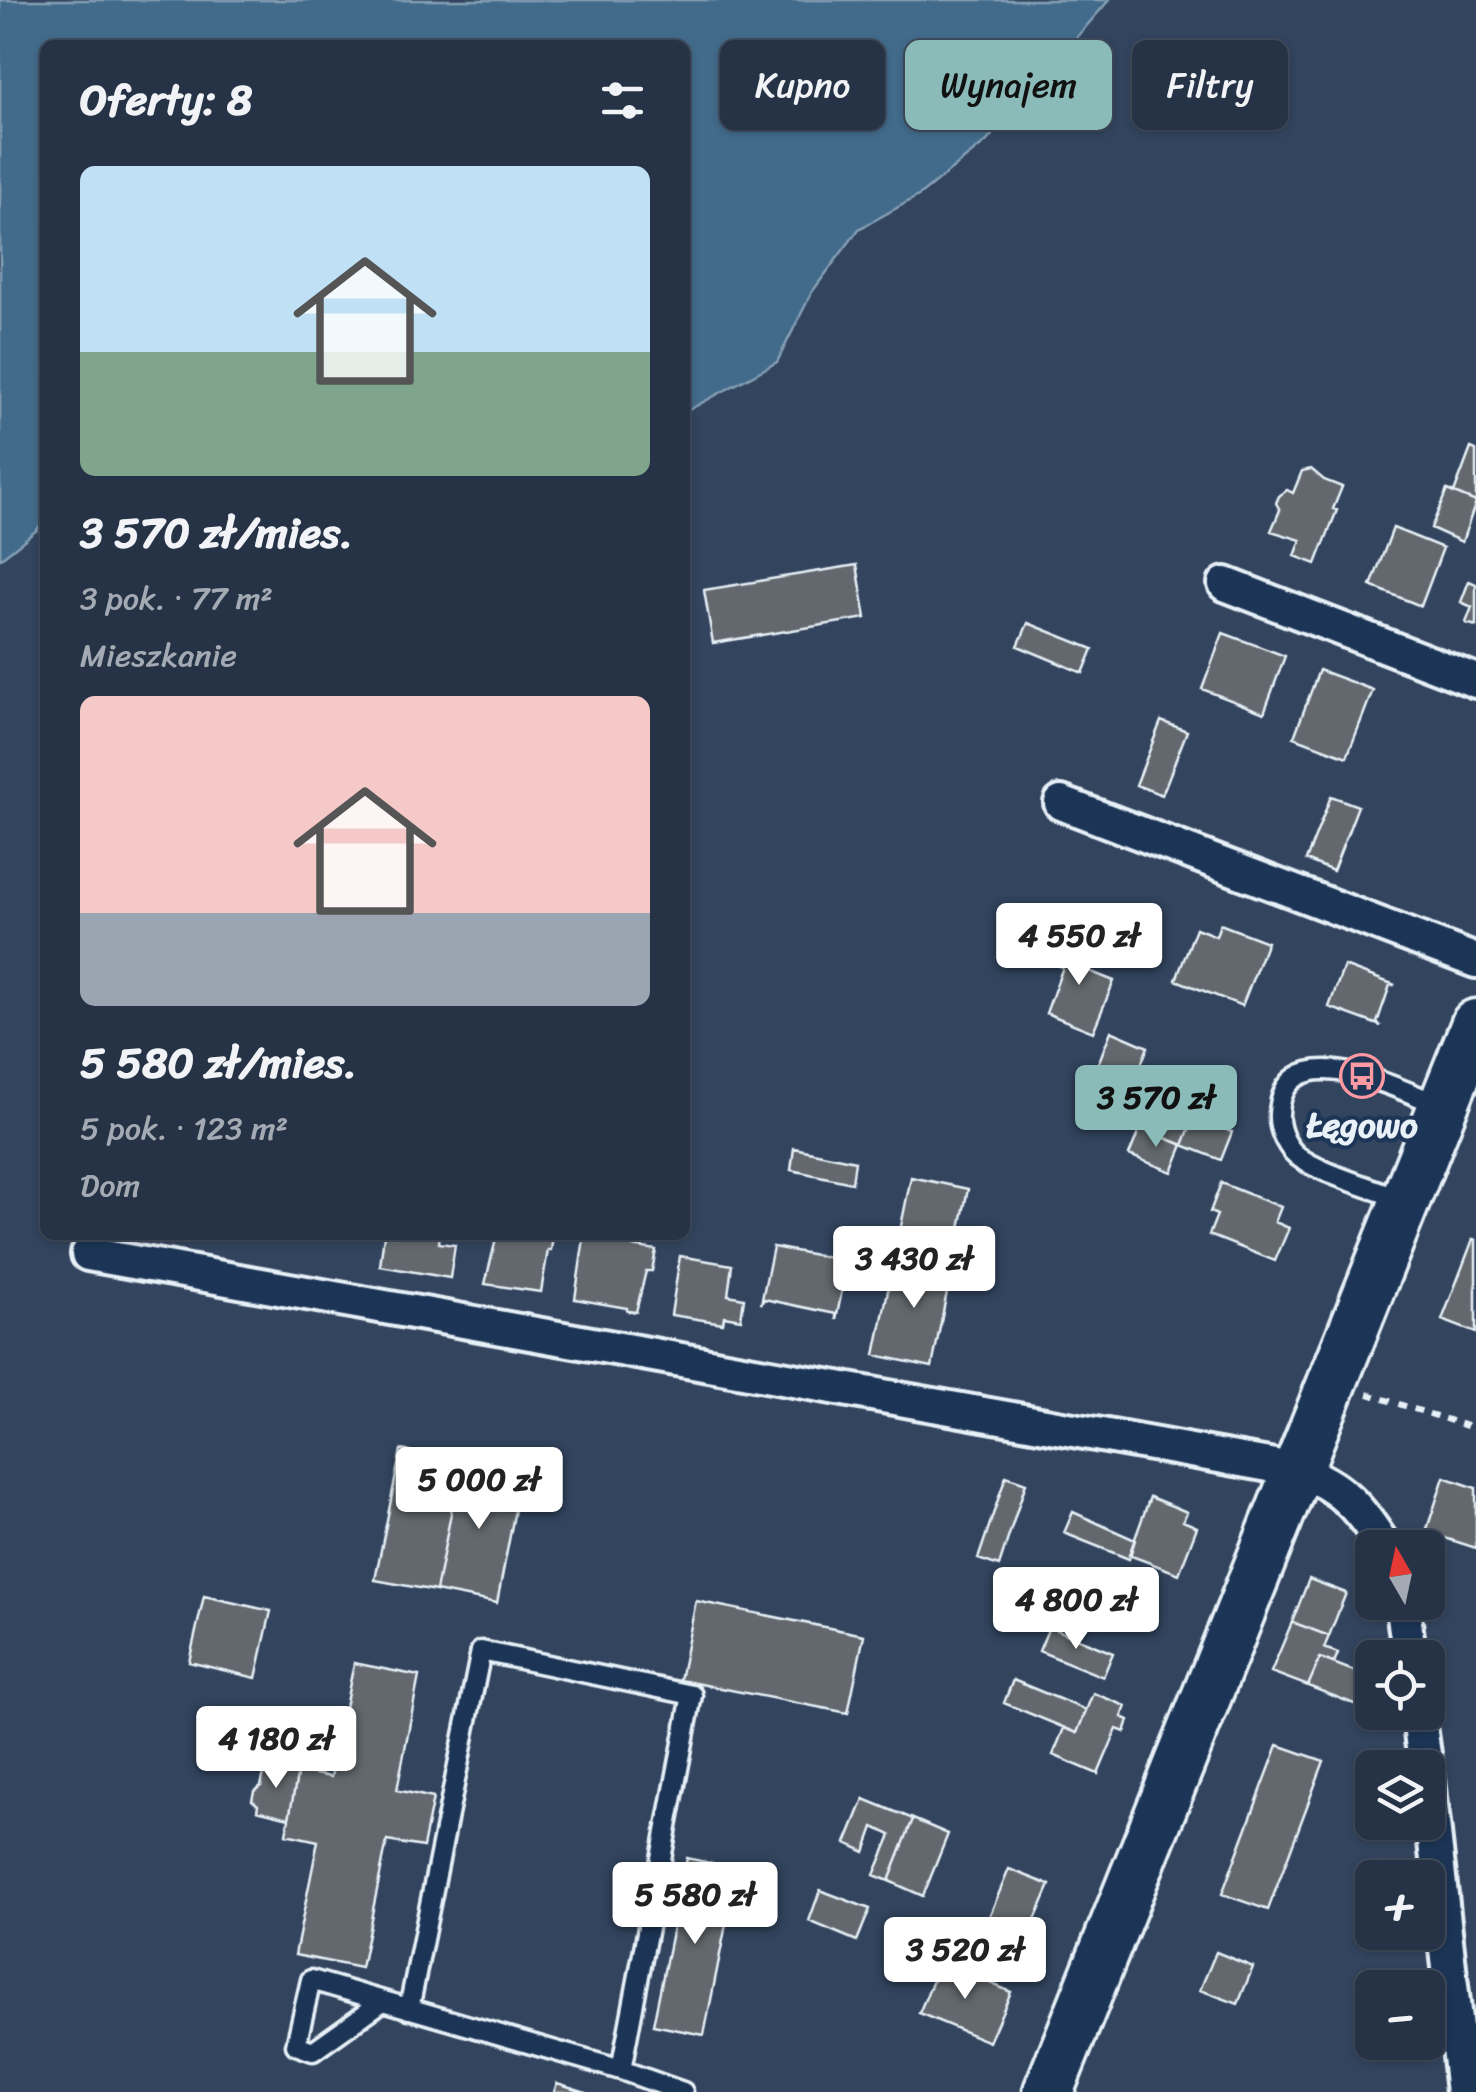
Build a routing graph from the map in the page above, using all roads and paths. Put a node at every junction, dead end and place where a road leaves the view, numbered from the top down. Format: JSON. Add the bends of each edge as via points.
{"nodes":[{"id":1,"x":1225,"y":584,"type":"dead end"},
{"id":2,"x":1476,"y":681,"type":"edge"},
{"id":3,"x":1062,"y":802,"type":"dead end"},
{"id":4,"x":1476,"y":961,"type":"edge"},
{"id":5,"x":1476,"y":1024,"type":"edge"},
{"id":6,"x":1443,"y":1106,"type":"junction"},
{"id":7,"x":1405,"y":1200,"type":"junction"},
{"id":8,"x":88,"y":1254,"type":"dead end"},
{"id":9,"x":1332,"y":1383,"type":"junction"},
{"id":10,"x":1476,"y":1428,"type":"edge"},
{"id":11,"x":1297,"y":1470,"type":"junction"},
{"id":12,"x":1374,"y":1530,"type":"edge"},
{"id":13,"x":1435,"y":1840,"type":"edge"},
{"id":14,"x":384,"y":2001,"type":"junction"},
{"id":15,"x":410,"y":2009,"type":"junction"},
{"id":16,"x":621,"y":2070,"type":"junction"},
{"id":17,"x":683,"y":2092,"type":"edge"},
{"id":18,"x":1048,"y":2092,"type":"edge"},
{"id":19,"x":1463,"y":2092,"type":"edge"}],
"edges":[{"from":1,"to":2,"type":"street"},
{"from":3,"to":4,"type":"street"},
{"from":5,"to":6,"type":"main road"},
{"from":6,"to":7,"type":"main road"},
{"from":6,"to":7,"type":"lane","via":[[1344,1070],[1317,1068],[1286,1090],[1279,1121],[1285,1142],[1301,1159]]},
{"from":7,"to":9,"type":"main road"},
{"from":8,"to":11,"type":"street"},
{"from":9,"to":10,"type":"path"},
{"from":9,"to":11,"type":"main road"},
{"from":11,"to":12,"type":"street","via":[[1325,1480],[1362,1510]]},
{"from":11,"to":18,"type":"main road"},
{"from":13,"to":19,"type":"street"},
{"from":14,"to":14,"type":"lane","via":[[312,1980],[296,2045],[313,2051]]},
{"from":14,"to":15,"type":"lane"},
{"from":15,"to":16,"type":"lane"},
{"from":15,"to":16,"type":"lane","via":[[480,1651],[692,1694]]},
{"from":16,"to":17,"type":"lane"}]}
